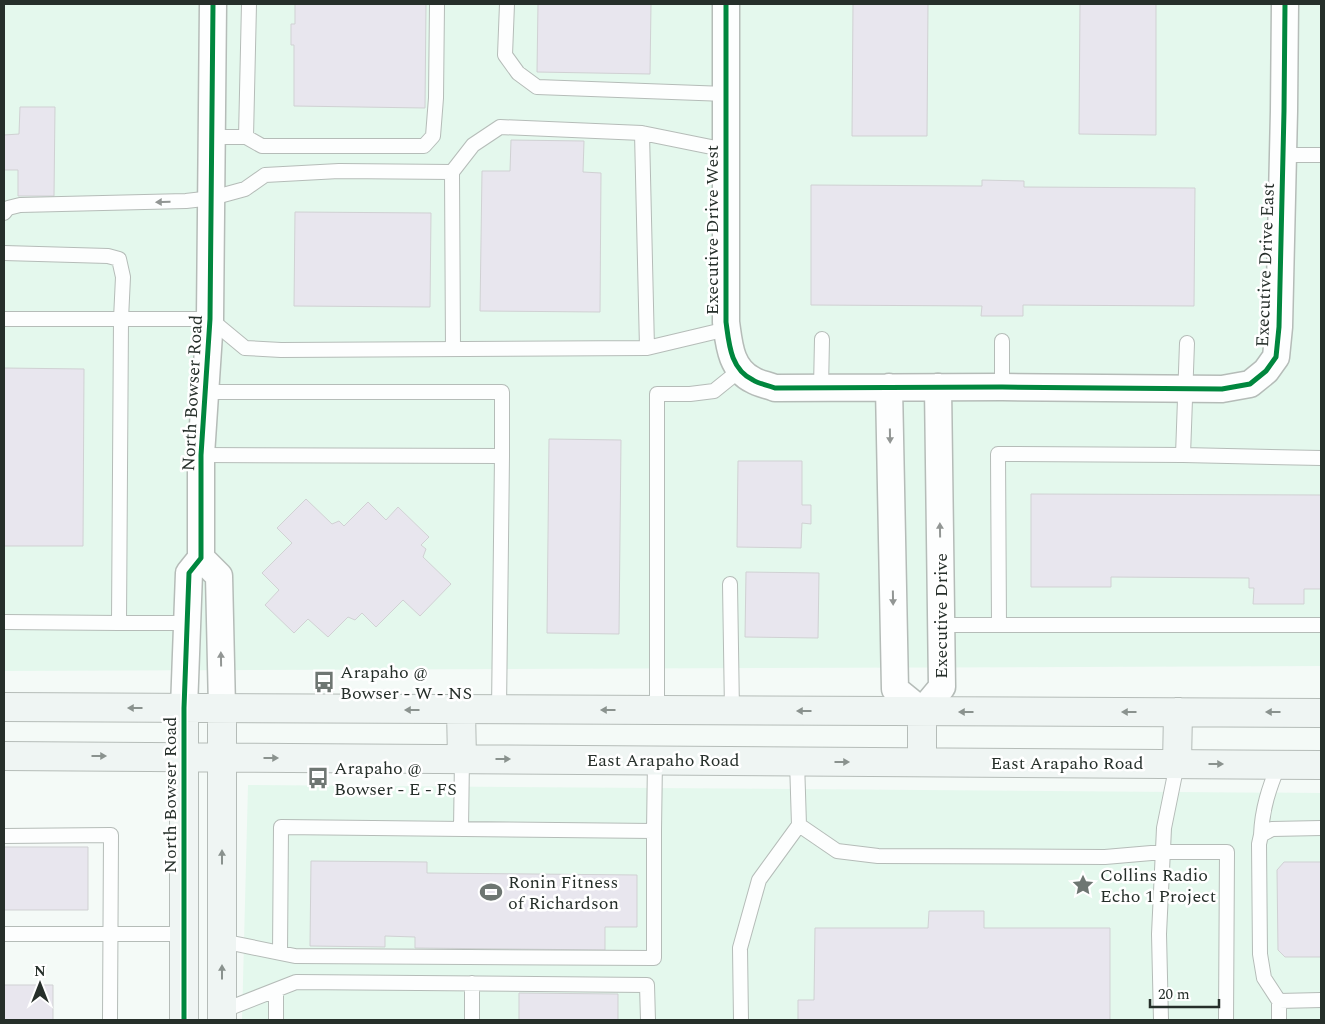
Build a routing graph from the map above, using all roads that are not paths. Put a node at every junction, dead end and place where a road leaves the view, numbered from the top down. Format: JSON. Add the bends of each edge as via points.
{"nodes":[{"id":1,"x":212,"y":4,"type":"edge"},
{"id":2,"x":249,"y":4,"type":"edge"},
{"id":3,"x":437,"y":4,"type":"edge"},
{"id":4,"x":507,"y":4,"type":"edge"},
{"id":5,"x":726,"y":4,"type":"edge"},
{"id":6,"x":1285,"y":4,"type":"edge"},
{"id":7,"x":726,"y":94,"type":"junction"},
{"id":8,"x":642,"y":133,"type":"junction"},
{"id":9,"x":211,"y":137,"type":"junction"},
{"id":10,"x":246,"y":137,"type":"junction"},
{"id":11,"x":726,"y":150,"type":"junction"},
{"id":12,"x":1283,"y":155,"type":"junction"},
{"id":13,"x":1321,"y":155,"type":"edge"},
{"id":14,"x":452,"y":172,"type":"junction"},
{"id":15,"x":212,"y":198,"type":"junction"},
{"id":16,"x":4,"y":213,"type":"edge"},
{"id":17,"x":4,"y":253,"type":"edge"},
{"id":18,"x":4,"y":319,"type":"edge"},
{"id":19,"x":121,"y":319,"type":"junction"},
{"id":20,"x":210,"y":319,"type":"junction"},
{"id":21,"x":727,"y":329,"type":"junction"},
{"id":22,"x":822,"y":339,"type":"dead end"},
{"id":23,"x":1002,"y":341,"type":"dead end"},
{"id":24,"x":1187,"y":344,"type":"dead end"},
{"id":25,"x":648,"y":348,"type":"junction"},
{"id":26,"x":453,"y":349,"type":"junction"},
{"id":27,"x":740,"y":370,"type":"junction"},
{"id":28,"x":889,"y":387,"type":"junction"},
{"id":29,"x":938,"y":387,"type":"junction"},
{"id":30,"x":1002,"y":387,"type":"junction"},
{"id":31,"x":821,"y":388,"type":"junction"},
{"id":32,"x":1186,"y":388,"type":"junction"},
{"id":33,"x":206,"y":392,"type":"junction"},
{"id":34,"x":201,"y":455,"type":"junction"},
{"id":35,"x":1183,"y":455,"type":"junction"},
{"id":36,"x":502,"y":456,"type":"junction"},
{"id":37,"x":1321,"y":458,"type":"edge"},
{"id":38,"x":201,"y":558,"type":"junction"},
{"id":39,"x":730,"y":584,"type":"dead end"},
{"id":40,"x":4,"y":622,"type":"edge"},
{"id":41,"x":119,"y":623,"type":"junction"},
{"id":42,"x":187,"y":623,"type":"junction"},
{"id":43,"x":941,"y":624,"type":"junction"},
{"id":44,"x":999,"y":625,"type":"junction"},
{"id":45,"x":1321,"y":625,"type":"edge"},
{"id":46,"x":4,"y":707,"type":"edge"},
{"id":47,"x":184,"y":708,"type":"junction"},
{"id":48,"x":222,"y":708,"type":"junction"},
{"id":49,"x":460,"y":710,"type":"junction"},
{"id":50,"x":499,"y":710,"type":"junction"},
{"id":51,"x":657,"y":711,"type":"junction"},
{"id":52,"x":732,"y":711,"type":"junction"},
{"id":53,"x":922,"y":712,"type":"junction"},
{"id":54,"x":1178,"y":712,"type":"junction"},
{"id":55,"x":1321,"y":712,"type":"edge"},
{"id":56,"x":4,"y":756,"type":"edge"},
{"id":57,"x":184,"y":757,"type":"junction"},
{"id":58,"x":222,"y":757,"type":"junction"},
{"id":59,"x":462,"y":759,"type":"junction"},
{"id":60,"x":655,"y":760,"type":"junction"},
{"id":61,"x":797,"y":761,"type":"junction"},
{"id":62,"x":922,"y":762,"type":"junction"},
{"id":63,"x":1177,"y":764,"type":"junction"},
{"id":64,"x":1279,"y":764,"type":"junction"},
{"id":65,"x":1321,"y":765,"type":"edge"},
{"id":66,"x":799,"y":825,"type":"junction"},
{"id":67,"x":1321,"y":828,"type":"edge"},
{"id":68,"x":460,"y":829,"type":"junction"},
{"id":69,"x":654,"y":831,"type":"junction"},
{"id":70,"x":1261,"y":835,"type":"junction"},
{"id":71,"x":4,"y":836,"type":"edge"},
{"id":72,"x":1163,"y":852,"type":"junction"},
{"id":73,"x":4,"y":934,"type":"edge"},
{"id":74,"x":111,"y":934,"type":"junction"},
{"id":75,"x":184,"y":934,"type":"junction"},
{"id":76,"x":222,"y":941,"type":"junction"},
{"id":77,"x":280,"y":953,"type":"junction"},
{"id":78,"x":472,"y":983,"type":"junction"},
{"id":79,"x":276,"y":990,"type":"junction"},
{"id":80,"x":1321,"y":1000,"type":"edge"},
{"id":81,"x":1279,"y":1001,"type":"junction"},
{"id":82,"x":222,"y":1016,"type":"edge"},
{"id":83,"x":110,"y":1020,"type":"edge"},
{"id":84,"x":184,"y":1020,"type":"edge"},
{"id":85,"x":276,"y":1020,"type":"edge"},
{"id":86,"x":472,"y":1020,"type":"edge"},
{"id":87,"x":648,"y":1020,"type":"edge"},
{"id":88,"x":741,"y":1020,"type":"edge"},
{"id":89,"x":1161,"y":1020,"type":"edge"},
{"id":90,"x":1226,"y":1020,"type":"edge"},
{"id":91,"x":1279,"y":1020,"type":"edge"}],
"edges":[{"from":1,"to":9,"type":"street","name":"North Bowser Road"},
{"from":2,"to":10,"type":"lane"},
{"from":3,"to":10,"type":"lane","via":[[433,136],[424,146],[262,146]]},
{"from":4,"to":7,"type":"lane","via":[[505,55],[518,73],[537,87]]},
{"from":5,"to":7,"type":"street","name":"Executive Drive West"},
{"from":6,"to":12,"type":"street","name":"Executive Drive East"},
{"from":7,"to":11,"type":"street","name":"Executive Drive West"},
{"from":8,"to":11,"type":"lane"},
{"from":8,"to":14,"type":"lane","via":[[500,127],[473,145]]},
{"from":8,"to":25,"type":"lane"},
{"from":9,"to":10,"type":"lane"},
{"from":9,"to":15,"type":"street","name":"North Bowser Road"},
{"from":11,"to":21,"type":"street","name":"Executive Drive West"},
{"from":12,"to":13,"type":"lane"},
{"from":12,"to":32,"type":"street","name":"Executive Drive East","via":[[1276,357],[1266,371],[1250,384],[1222,389]]},
{"from":14,"to":15,"type":"lane","via":[[339,171],[265,175],[245,189]]},
{"from":14,"to":26,"type":"lane"},
{"from":15,"to":16,"type":"lane","one_way":true,"via":[[20,205],[8,208]]},
{"from":15,"to":20,"type":"street","name":"North Bowser Road"},
{"from":17,"to":19,"type":"lane","via":[[119,259],[123,277]]},
{"from":18,"to":19,"type":"lane"},
{"from":19,"to":20,"type":"lane"},
{"from":19,"to":41,"type":"lane"},
{"from":20,"to":26,"type":"lane","via":[[245,348]]},
{"from":20,"to":33,"type":"street","name":"North Bowser Road"},
{"from":21,"to":25,"type":"lane"},
{"from":21,"to":27,"type":"street","name":"Executive Drive West","via":[[730,349]]},
{"from":22,"to":31,"type":"lane"},
{"from":23,"to":30,"type":"lane"},
{"from":24,"to":32,"type":"lane"},
{"from":25,"to":26,"type":"lane"},
{"from":27,"to":31,"type":"street","via":[[752,380],[775,388]]},
{"from":27,"to":51,"type":"lane","via":[[714,391],[658,394]]},
{"from":28,"to":29,"type":"street"},
{"from":28,"to":31,"type":"street"},
{"from":28,"to":53,"type":"street","one_way":true,"via":[[895,689]]},
{"from":29,"to":30,"type":"street","name":"Executive Drive East"},
{"from":43,"to":29,"type":"street","name":"Executive Drive","one_way":true},
{"from":30,"to":32,"type":"street","name":"Executive Drive East"},
{"from":32,"to":35,"type":"lane"},
{"from":33,"to":34,"type":"street","name":"North Bowser Road"},
{"from":33,"to":36,"type":"lane","via":[[502,392]]},
{"from":34,"to":36,"type":"lane"},
{"from":34,"to":38,"type":"street","name":"North Bowser Road"},
{"from":35,"to":37,"type":"lane"},
{"from":35,"to":44,"type":"lane","via":[[998,454]]},
{"from":36,"to":50,"type":"lane"},
{"from":38,"to":42,"type":"street","name":"North Bowser Road","via":[[189,573]]},
{"from":48,"to":38,"type":"street","one_way":true,"via":[[219,576]]},
{"from":39,"to":52,"type":"lane"},
{"from":40,"to":41,"type":"lane"},
{"from":41,"to":42,"type":"lane"},
{"from":42,"to":47,"type":"street","name":"North Bowser Road"},
{"from":43,"to":44,"type":"lane"},
{"from":43,"to":53,"type":"street","name":"Executive Drive","via":[[942,687]]},
{"from":44,"to":45,"type":"lane"},
{"from":47,"to":46,"type":"main road","one_way":true},
{"from":47,"to":48,"type":"main road"},
{"from":47,"to":57,"type":"main road","name":"North Bowser Road"},
{"from":49,"to":48,"type":"main road","one_way":true},
{"from":48,"to":58,"type":"main road"},
{"from":49,"to":50,"type":"main road"},
{"from":49,"to":59,"type":"main road"},
{"from":51,"to":50,"type":"main road","one_way":true},
{"from":51,"to":52,"type":"main road"},
{"from":53,"to":52,"type":"main road","one_way":true},
{"from":54,"to":53,"type":"main road","one_way":true},
{"from":53,"to":62,"type":"main road"},
{"from":55,"to":54,"type":"main road","one_way":true},
{"from":54,"to":63,"type":"main road"},
{"from":56,"to":57,"type":"main road","name":"East Arapaho Road","one_way":true},
{"from":57,"to":58,"type":"main road","name":"East Arapaho Road"},
{"from":57,"to":75,"type":"main road","name":"North Bowser Road"},
{"from":58,"to":59,"type":"main road","name":"East Arapaho Road","one_way":true},
{"from":76,"to":58,"type":"main road","one_way":true},
{"from":59,"to":60,"type":"main road","name":"East Arapaho Road","one_way":true},
{"from":59,"to":68,"type":"lane"},
{"from":60,"to":61,"type":"main road","name":"East Arapaho Road"},
{"from":60,"to":69,"type":"lane"},
{"from":61,"to":62,"type":"main road","name":"East Arapaho Road","one_way":true},
{"from":61,"to":66,"type":"lane"},
{"from":62,"to":63,"type":"main road","name":"East Arapaho Road"},
{"from":63,"to":64,"type":"main road","name":"East Arapaho Road","one_way":true},
{"from":63,"to":72,"type":"lane","via":[[1164,828]]},
{"from":64,"to":65,"type":"main road","name":"East Arapaho Road"},
{"from":64,"to":70,"type":"lane","via":[[1268,790]]},
{"from":66,"to":72,"type":"lane","via":[[837,851],[878,856],[1105,857]]},
{"from":66,"to":88,"type":"lane","via":[[759,880],[740,948]]},
{"from":67,"to":70,"type":"lane","via":[[1272,829]]},
{"from":68,"to":69,"type":"lane"},
{"from":68,"to":77,"type":"lane","via":[[281,827]]},
{"from":69,"to":77,"type":"lane","via":[[654,958],[295,956]]},
{"from":70,"to":81,"type":"lane","via":[[1260,954],[1264,978]]},
{"from":71,"to":74,"type":"lane","via":[[111,835]]},
{"from":72,"to":89,"type":"lane","via":[[1159,934]]},
{"from":72,"to":90,"type":"lane","via":[[1227,852]]},
{"from":73,"to":74,"type":"lane"},
{"from":74,"to":75,"type":"lane"},
{"from":74,"to":83,"type":"lane"},
{"from":75,"to":84,"type":"main road","name":"North Bowser Road"},
{"from":76,"to":77,"type":"lane"},
{"from":82,"to":76,"type":"main road","one_way":true},
{"from":78,"to":79,"type":"lane","via":[[296,982]]},
{"from":78,"to":86,"type":"lane"},
{"from":78,"to":87,"type":"lane","via":[[648,984]]},
{"from":79,"to":82,"type":"lane"},
{"from":79,"to":85,"type":"lane"},
{"from":80,"to":81,"type":"lane"},
{"from":81,"to":91,"type":"lane"}]}
